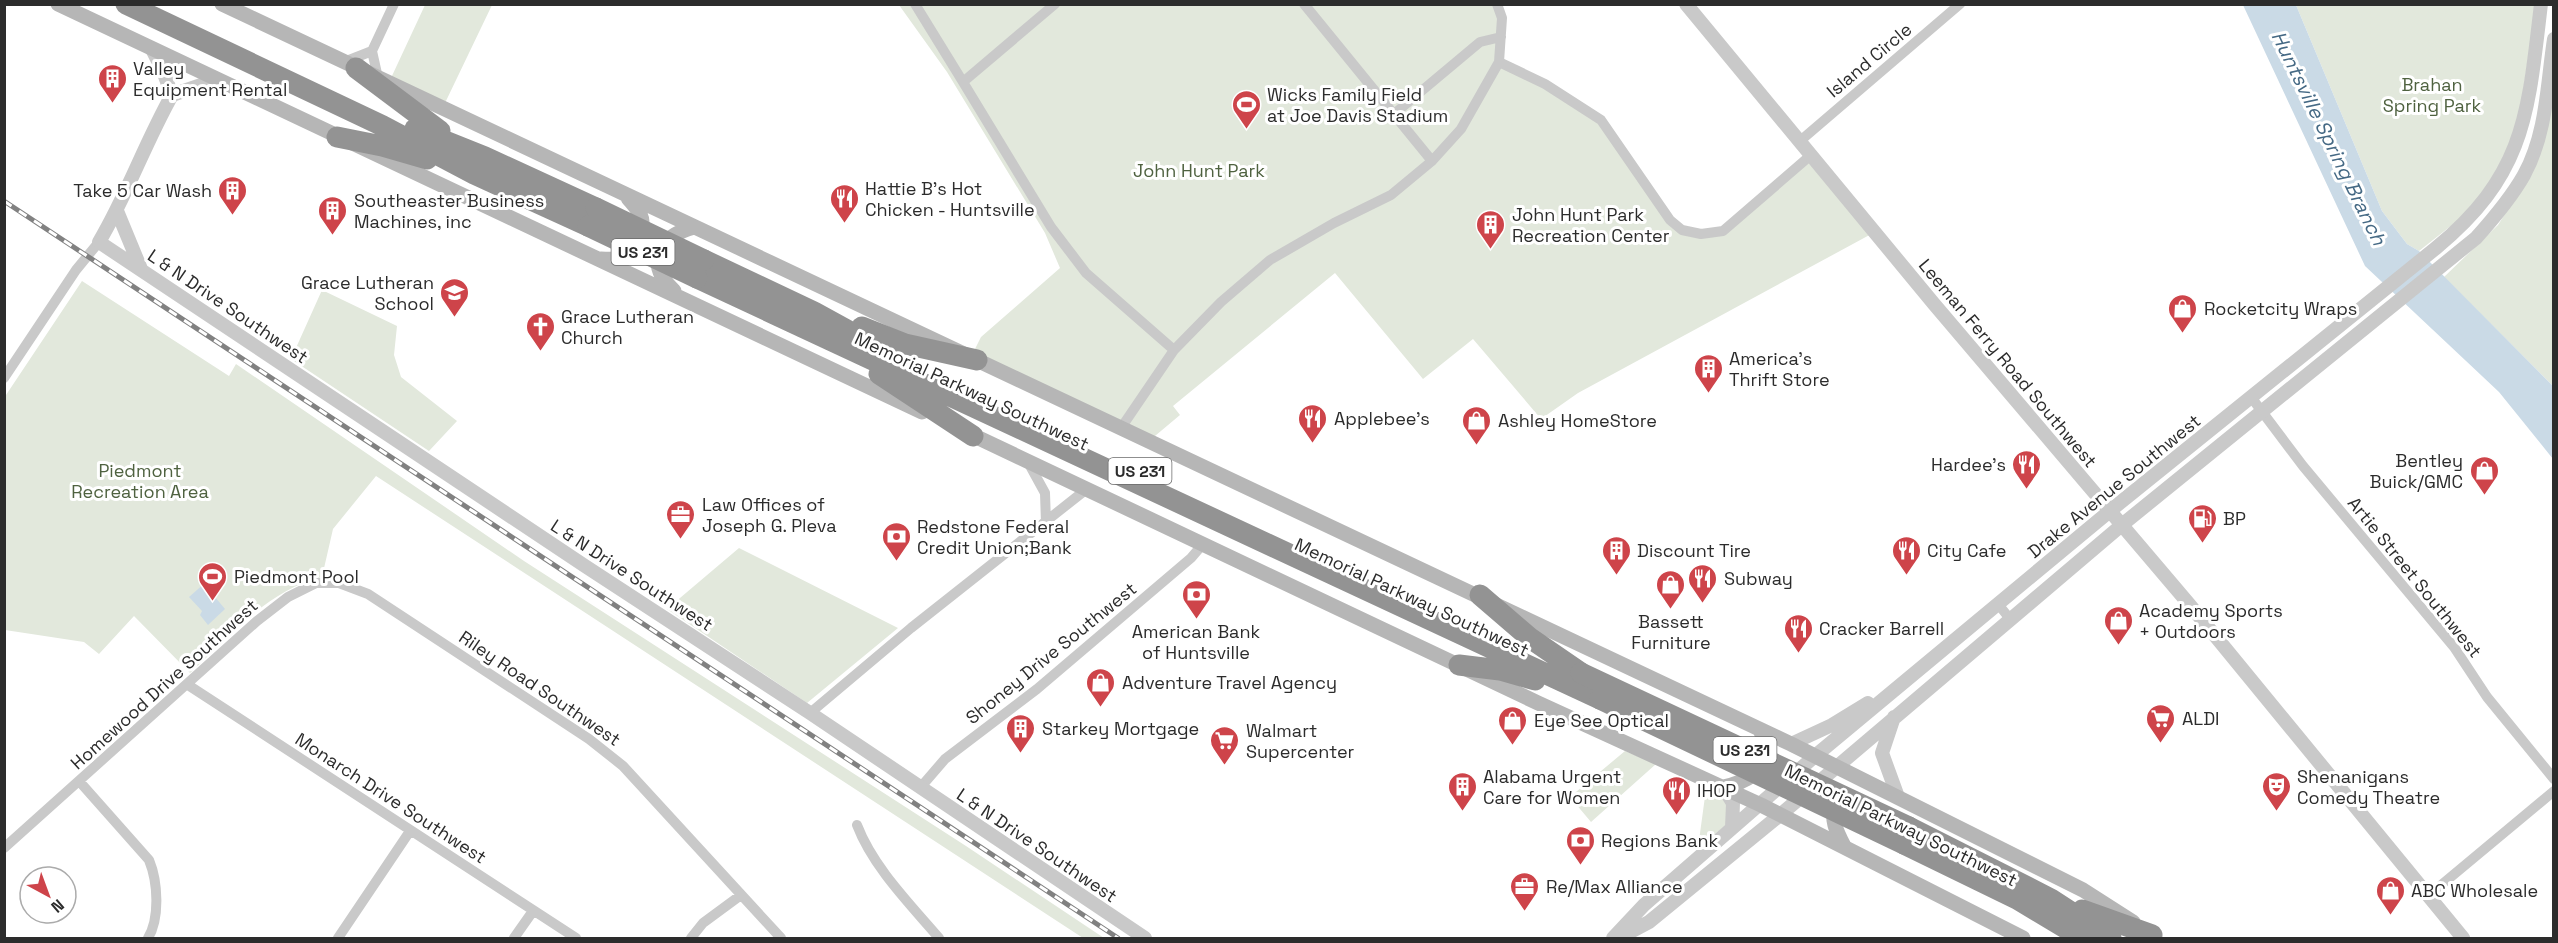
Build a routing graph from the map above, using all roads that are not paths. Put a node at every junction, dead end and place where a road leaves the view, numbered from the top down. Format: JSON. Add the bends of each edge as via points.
{"nodes":[{"id":1,"x":58,"y":4,"type":"edge"},
{"id":2,"x":126,"y":4,"type":"edge"},
{"id":3,"x":154,"y":4,"type":"edge"},
{"id":4,"x":222,"y":4,"type":"edge"},
{"id":5,"x":394,"y":4,"type":"edge"},
{"id":6,"x":915,"y":4,"type":"edge"},
{"id":7,"x":1055,"y":4,"type":"edge"},
{"id":8,"x":1304,"y":4,"type":"edge"},
{"id":9,"x":1497,"y":4,"type":"edge"},
{"id":10,"x":1686,"y":4,"type":"edge"},
{"id":11,"x":1960,"y":4,"type":"edge"},
{"id":12,"x":2541,"y":4,"type":"edge"},
{"id":13,"x":1502,"y":37,"type":"junction"},
{"id":14,"x":2553,"y":39,"type":"edge"},
{"id":15,"x":152,"y":50,"type":"junction"},
{"id":16,"x":372,"y":51,"type":"junction"},
{"id":17,"x":1499,"y":62,"type":"junction"},
{"id":18,"x":350,"y":65,"type":"junction"},
{"id":19,"x":378,"y":78,"type":"junction"},
{"id":20,"x":216,"y":80,"type":"junction"},
{"id":21,"x":963,"y":82,"type":"junction"},
{"id":22,"x":172,"y":95,"type":"junction"},
{"id":23,"x":1394,"y":114,"type":"junction"},
{"id":24,"x":337,"y":137,"type":"junction"},
{"id":25,"x":1800,"y":141,"type":"junction"},
{"id":26,"x":1811,"y":155,"type":"junction"},
{"id":27,"x":1432,"y":161,"type":"junction"},
{"id":28,"x":475,"y":164,"type":"junction"},
{"id":29,"x":623,"y":193,"type":"junction"},
{"id":30,"x":117,"y":211,"type":"junction"},
{"id":31,"x":694,"y":227,"type":"junction"},
{"id":32,"x":99,"y":242,"type":"junction"},
{"id":33,"x":598,"y":259,"type":"junction"},
{"id":34,"x":701,"y":269,"type":"junction"},
{"id":35,"x":142,"y":271,"type":"junction"},
{"id":36,"x":681,"y":297,"type":"junction"},
{"id":37,"x":814,"y":312,"type":"junction"},
{"id":38,"x":846,"y":348,"type":"junction"},
{"id":39,"x":1174,"y":350,"type":"junction"},
{"id":40,"x":976,"y":360,"type":"junction"},
{"id":41,"x":4,"y":378,"type":"edge"},
{"id":42,"x":2251,"y":397,"type":"junction"},
{"id":43,"x":2263,"y":411,"type":"junction"},
{"id":44,"x":1121,"y":428,"type":"junction"},
{"id":45,"x":973,"y":435,"type":"junction"},
{"id":46,"x":1027,"y":461,"type":"junction"},
{"id":47,"x":1088,"y":488,"type":"junction"},
{"id":48,"x":2111,"y":510,"type":"junction"},
{"id":49,"x":1046,"y":523,"type":"junction"},
{"id":50,"x":2123,"y":524,"type":"junction"},
{"id":51,"x":1203,"y":544,"type":"junction"},
{"id":52,"x":2025,"y":581,"type":"junction"},
{"id":53,"x":361,"y":592,"type":"joint"},
{"id":54,"x":2037,"y":595,"type":"junction"},
{"id":55,"x":1480,"y":596,"type":"junction"},
{"id":56,"x":1998,"y":604,"type":"junction"},
{"id":57,"x":2010,"y":619,"type":"junction"},
{"id":58,"x":1459,"y":665,"type":"junction"},
{"id":59,"x":1581,"y":673,"type":"junction"},
{"id":60,"x":1908,"y":679,"type":"junction"},
{"id":61,"x":188,"y":685,"type":"junction"},
{"id":62,"x":1600,"y":699,"type":"junction"},
{"id":63,"x":810,"y":713,"type":"junction"},
{"id":64,"x":1894,"y":716,"type":"junction"},
{"id":65,"x":1760,"y":730,"type":"junction"},
{"id":66,"x":1791,"y":744,"type":"junction"},
{"id":67,"x":1815,"y":756,"type":"junction"},
{"id":68,"x":1835,"y":766,"type":"junction"},
{"id":69,"x":2553,"y":779,"type":"edge"},
{"id":70,"x":79,"y":781,"type":"junction"},
{"id":71,"x":1873,"y":785,"type":"junction"},
{"id":72,"x":1723,"y":787,"type":"junction"},
{"id":73,"x":920,"y":788,"type":"junction"},
{"id":74,"x":2553,"y":791,"type":"edge"},
{"id":75,"x":1898,"y":797,"type":"junction"},
{"id":76,"x":1761,"y":805,"type":"junction"},
{"id":77,"x":1780,"y":815,"type":"junction"},
{"id":78,"x":857,"y":825,"type":"dead end"},
{"id":79,"x":1732,"y":828,"type":"junction"},
{"id":80,"x":410,"y":831,"type":"junction"},
{"id":81,"x":1906,"y":836,"type":"junction"},
{"id":82,"x":1844,"y":846,"type":"junction"},
{"id":83,"x":4,"y":848,"type":"edge"},
{"id":84,"x":741,"y":895,"type":"junction"},
{"id":85,"x":1654,"y":896,"type":"junction"},
{"id":86,"x":2428,"y":896,"type":"junction"},
{"id":87,"x":2051,"y":899,"type":"junction"},
{"id":88,"x":533,"y":911,"type":"junction"},
{"id":89,"x":1655,"y":917,"type":"junction"},
{"id":90,"x":2155,"y":937,"type":"edge"},
{"id":91,"x":148,"y":939,"type":"edge"},
{"id":92,"x":338,"y":939,"type":"edge"},
{"id":93,"x":514,"y":939,"type":"edge"},
{"id":94,"x":576,"y":939,"type":"edge"},
{"id":95,"x":691,"y":939,"type":"edge"},
{"id":96,"x":781,"y":939,"type":"edge"},
{"id":97,"x":939,"y":939,"type":"edge"},
{"id":98,"x":1145,"y":939,"type":"edge"},
{"id":99,"x":1613,"y":939,"type":"edge"},
{"id":100,"x":1617,"y":939,"type":"edge"},
{"id":101,"x":2023,"y":939,"type":"edge"},
{"id":102,"x":2053,"y":939,"type":"edge"},
{"id":103,"x":2082,"y":939,"type":"edge"},
{"id":104,"x":2111,"y":939,"type":"edge"},
{"id":105,"x":2463,"y":939,"type":"edge"}],
"edges":[{"from":1,"to":15,"type":"main road"},
{"from":2,"to":28,"type":"highway","name":"Memorial Parkway Southwest","number":"US 231","via":[[383,126]]},
{"from":3,"to":28,"type":"highway","name":"Memorial Parkway Southwest","number":"US 231","via":[[418,131]]},
{"from":4,"to":18,"type":"main road"},
{"from":5,"to":16,"type":"street"},
{"from":6,"to":21,"type":"street"},
{"from":7,"to":21,"type":"street"},
{"from":8,"to":23,"type":"street"},
{"from":9,"to":13,"type":"street"},
{"from":10,"to":25,"type":"street","name":"Leeman Ferry Road Southwest"},
{"from":11,"to":25,"type":"street","name":"Island Circle"},
{"from":12,"to":42,"type":"street","name":"Drake Avenue Southwest","via":[[2527,107],[2518,141],[2505,170],[2474,214]]},
{"from":13,"to":17,"type":"street"},
{"from":13,"to":23,"type":"street","via":[[1480,42]]},
{"from":14,"to":43,"type":"street","name":"Drake Avenue Southwest","via":[[2542,124],[2525,174],[2507,202],[2476,238]]},
{"from":15,"to":20,"type":"main road"},
{"from":15,"to":22,"type":"street"},
{"from":16,"to":18,"type":"street"},
{"from":16,"to":19,"type":"street"},
{"from":17,"to":26,"type":"street","via":[[1545,84],[1601,120],[1670,220],[1682,230],[1701,234],[1723,231]]},
{"from":17,"to":27,"type":"street","via":[[1461,129]]},
{"from":18,"to":19,"type":"main road"},
{"from":18,"to":28,"type":"highway"},
{"from":19,"to":29,"type":"main road"},
{"from":20,"to":22,"type":"street"},
{"from":20,"to":24,"type":"main road"},
{"from":21,"to":39,"type":"street","via":[[1051,227],[1086,273]]},
{"from":22,"to":30,"type":"street"},
{"from":23,"to":27,"type":"street"},
{"from":24,"to":28,"type":"highway"},
{"from":24,"to":33,"type":"main road"},
{"from":25,"to":26,"type":"street","name":"Leeman Ferry Road Southwest"},
{"from":26,"to":48,"type":"street","name":"Leeman Ferry Road Southwest"},
{"from":27,"to":39,"type":"street","via":[[1392,195],[1270,260]]},
{"from":28,"to":34,"type":"highway","name":"Memorial Parkway Southwest","number":"US 231","bridge":true},
{"from":29,"to":31,"type":"main road"},
{"from":29,"to":33,"type":"main road","via":[[639,212],[643,222],[640,235],[627,254],[618,259]]},
{"from":30,"to":32,"type":"street"},
{"from":30,"to":35,"type":"street"},
{"from":31,"to":36,"type":"main road","via":[[672,235],[659,256],[662,277]]},
{"from":31,"to":40,"type":"main road"},
{"from":32,"to":35,"type":"street","name":"L & N Drive Southwest"},
{"from":32,"to":41,"type":"street"},
{"from":33,"to":36,"type":"main road"},
{"from":34,"to":37,"type":"highway","name":"Memorial Parkway Southwest","number":"US 231"},
{"from":34,"to":38,"type":"highway","name":"Memorial Parkway Southwest","number":"US 231"},
{"from":35,"to":63,"type":"street","name":"L & N Drive Southwest"},
{"from":36,"to":45,"type":"main road"},
{"from":37,"to":40,"type":"highway","via":[[905,344]]},
{"from":37,"to":59,"type":"highway","name":"Memorial Parkway Southwest","number":"US 231","via":[[934,374],[1518,648]]},
{"from":38,"to":45,"type":"highway"},
{"from":38,"to":62,"type":"highway","name":"Memorial Parkway Southwest","number":"US 231"},
{"from":39,"to":44,"type":"street"},
{"from":40,"to":44,"type":"main road"},
{"from":42,"to":43,"type":"street","name":"Artie Street Southwest"},
{"from":42,"to":48,"type":"street","name":"Drake Avenue Southwest"},
{"from":43,"to":50,"type":"street","name":"Drake Avenue Southwest"},
{"from":43,"to":69,"type":"street","name":"Artie Street Southwest","via":[[2303,466],[2454,647],[2487,697]]},
{"from":44,"to":55,"type":"main road"},
{"from":45,"to":46,"type":"main road"},
{"from":46,"to":47,"type":"main road"},
{"from":46,"to":49,"type":"street","via":[[1045,493]]},
{"from":47,"to":49,"type":"street"},
{"from":47,"to":51,"type":"main road"},
{"from":48,"to":50,"type":"street","name":"Leeman Ferry Road Southwest"},
{"from":48,"to":52,"type":"street","name":"Drake Avenue Southwest"},
{"from":49,"to":63,"type":"street"},
{"from":50,"to":54,"type":"street","name":"Drake Avenue Southwest"},
{"from":50,"to":86,"type":"street","name":"Leeman Ferry Road Southwest"},
{"from":51,"to":58,"type":"main road"},
{"from":51,"to":73,"type":"street","name":"Shoney Drive Southwest","via":[[1037,690],[945,759]]},
{"from":52,"to":54,"type":"street"},
{"from":52,"to":56,"type":"street","name":"Drake Avenue Southwest"},
{"from":53,"to":61,"type":"street","name":"Homewood Drive Southwest","via":[[339,584],[316,583],[288,597]]},
{"from":53,"to":84,"type":"street","name":"Riley Road Southwest","via":[[443,642],[623,766]]},
{"from":54,"to":57,"type":"street","name":"Drake Avenue Southwest"},
{"from":55,"to":59,"type":"highway","via":[[1530,638]]},
{"from":55,"to":65,"type":"main road"},
{"from":56,"to":57,"type":"street"},
{"from":56,"to":60,"type":"street","name":"Drake Avenue Southwest"},
{"from":57,"to":64,"type":"street","name":"Drake Avenue Southwest"},
{"from":58,"to":62,"type":"highway","via":[[1500,670]]},
{"from":58,"to":72,"type":"main road"},
{"from":59,"to":81,"type":"highway","name":"Memorial Parkway Southwest","number":"US 231","bridge":true},
{"from":60,"to":66,"type":"street","via":[[1832,725]]},
{"from":60,"to":67,"type":"street","name":"Drake Avenue Southwest"},
{"from":61,"to":70,"type":"street","name":"Homewood Drive Southwest"},
{"from":61,"to":80,"type":"street","name":"Monarch Drive Southwest"},
{"from":62,"to":81,"type":"highway","name":"Memorial Parkway Southwest","number":"US 231","bridge":true},
{"from":63,"to":73,"type":"street","name":"L & N Drive Southwest"},
{"from":64,"to":68,"type":"street","name":"Drake Avenue Southwest"},
{"from":64,"to":75,"type":"street","via":[[1882,753]]},
{"from":65,"to":66,"type":"main road"},
{"from":65,"to":72,"type":"main road","via":[[1768,748],[1763,764],[1741,783]]},
{"from":66,"to":67,"type":"main road"},
{"from":67,"to":68,"type":"main road"},
{"from":67,"to":76,"type":"street","name":"Drake Avenue Southwest"},
{"from":68,"to":71,"type":"main road"},
{"from":68,"to":77,"type":"street","name":"Drake Avenue Southwest"},
{"from":70,"to":83,"type":"street","name":"Homewood Drive Southwest"},
{"from":70,"to":91,"type":"street","via":[[150,860],[156,875],[156,892],[153,931]]},
{"from":71,"to":75,"type":"main road"},
{"from":71,"to":82,"type":"main road","via":[[1849,790],[1834,808],[1835,828]]},
{"from":72,"to":76,"type":"main road"},
{"from":72,"to":79,"type":"street","via":[[1733,803]]},
{"from":73,"to":98,"type":"street","name":"L & N Drive Southwest"},
{"from":74,"to":86,"type":"street"},
{"from":75,"to":90,"type":"main road","via":[[2083,890]]},
{"from":76,"to":77,"type":"main road"},
{"from":76,"to":79,"type":"street","name":"Drake Avenue Southwest"},
{"from":77,"to":82,"type":"main road"},
{"from":77,"to":89,"type":"street","name":"Drake Avenue Southwest"},
{"from":78,"to":97,"type":"street","via":[[869,849]]},
{"from":79,"to":85,"type":"street","name":"Drake Avenue Southwest"},
{"from":80,"to":88,"type":"street","name":"Monarch Drive Southwest"},
{"from":80,"to":92,"type":"street"},
{"from":81,"to":87,"type":"highway","name":"Memorial Parkway Southwest","number":"US 231"},
{"from":81,"to":102,"type":"highway"},
{"from":81,"to":103,"type":"highway","name":"Memorial Parkway Southwest","number":"US 231"},
{"from":82,"to":101,"type":"main road"},
{"from":84,"to":95,"type":"street","via":[[703,923]]},
{"from":84,"to":96,"type":"street","name":"Riley Road Southwest"},
{"from":85,"to":89,"type":"street","via":[[1650,903]]},
{"from":85,"to":99,"type":"street","name":"Drake Avenue Southwest"},
{"from":86,"to":105,"type":"street","name":"Leeman Ferry Road Southwest"},
{"from":87,"to":90,"type":"highway"},
{"from":87,"to":104,"type":"highway","name":"Memorial Parkway Southwest","number":"US 231"},
{"from":88,"to":93,"type":"street"},
{"from":88,"to":94,"type":"street","name":"Monarch Drive Southwest"},
{"from":89,"to":100,"type":"street","name":"Drake Avenue Southwest"}]}
